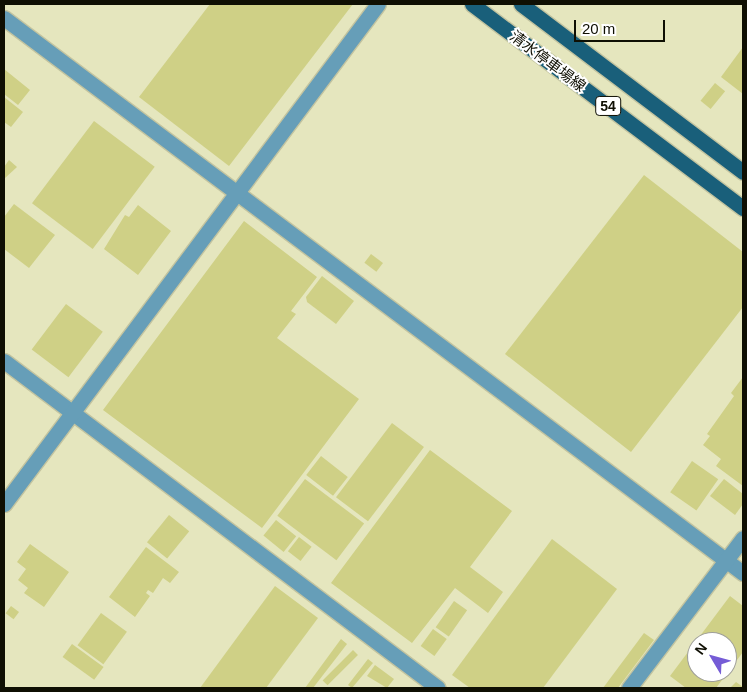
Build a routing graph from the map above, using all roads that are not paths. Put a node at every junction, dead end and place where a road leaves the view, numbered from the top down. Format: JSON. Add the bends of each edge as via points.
{"nodes":[{"id":1,"x":378,"y":4,"type":"edge"},
{"id":2,"x":472,"y":4,"type":"edge"},
{"id":3,"x":521,"y":4,"type":"edge"},
{"id":4,"x":4,"y":18,"type":"edge"},
{"id":5,"x":743,"y":172,"type":"edge"},
{"id":6,"x":236,"y":194,"type":"junction"},
{"id":7,"x":743,"y":208,"type":"edge"},
{"id":8,"x":4,"y":361,"type":"edge"},
{"id":9,"x":73,"y":412,"type":"junction"},
{"id":10,"x":4,"y":504,"type":"edge"},
{"id":11,"x":743,"y":538,"type":"edge"},
{"id":12,"x":726,"y":560,"type":"junction"},
{"id":13,"x":743,"y":572,"type":"edge"},
{"id":14,"x":438,"y":688,"type":"edge"},
{"id":15,"x":629,"y":688,"type":"edge"}],
"edges":[{"from":1,"to":6,"type":"street"},
{"from":2,"to":7,"type":"main road","name":"清水停車場線","number":"54"},
{"from":3,"to":5,"type":"main road","name":"清水停車場線","number":"54"},
{"from":4,"to":6,"type":"street"},
{"from":6,"to":9,"type":"street"},
{"from":6,"to":12,"type":"street"},
{"from":8,"to":9,"type":"street"},
{"from":9,"to":10,"type":"street"},
{"from":9,"to":14,"type":"street"},
{"from":11,"to":12,"type":"street"},
{"from":12,"to":13,"type":"street"},
{"from":12,"to":15,"type":"street"}]}
